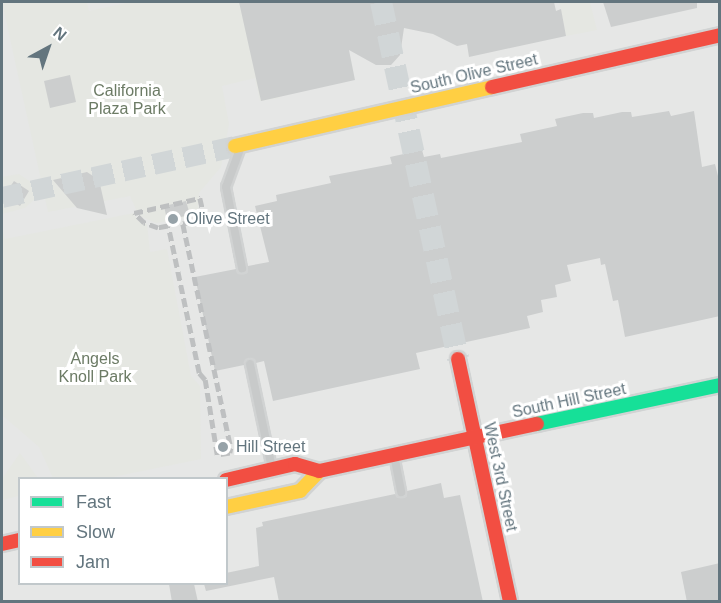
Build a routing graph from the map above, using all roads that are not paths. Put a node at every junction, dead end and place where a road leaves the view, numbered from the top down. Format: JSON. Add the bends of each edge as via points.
{"nodes":[{"id":1,"x":720,"y":35,"type":"edge"},
{"id":2,"x":238,"y":145,"type":"joint"},
{"id":3,"x":242,"y":268,"type":"dead end"},
{"id":4,"x":458,"y":359,"type":"tunnel mouth"},
{"id":5,"x":250,"y":364,"type":"dead end"},
{"id":6,"x":720,"y":385,"type":"edge"},
{"id":7,"x":475,"y":438,"type":"junction"},
{"id":8,"x":393,"y":455,"type":"junction"},
{"id":9,"x":273,"y":470,"type":"junction"},
{"id":10,"x":319,"y":471,"type":"junction"},
{"id":11,"x":228,"y":480,"type":"edge"},
{"id":12,"x":401,"y":492,"type":"dead end"},
{"id":13,"x":228,"y":507,"type":"edge"},
{"id":14,"x":18,"y":540,"type":"edge"},
{"id":15,"x":2,"y":543,"type":"edge"},
{"id":16,"x":510,"y":602,"type":"edge"}],
"edges":[{"from":1,"to":2,"type":"main road","name":"South Olive Street"},
{"from":2,"to":3,"type":"lane","via":[[226,187]]},
{"from":4,"to":7,"type":"main road","name":"West 3rd Street"},
{"from":5,"to":9,"type":"lane"},
{"from":6,"to":7,"type":"main road","name":"South Hill Street"},
{"from":7,"to":8,"type":"main road","name":"South Hill Street"},
{"from":7,"to":16,"type":"main road","name":"West 3rd Street"},
{"from":8,"to":10,"type":"main road","name":"South Hill Street"},
{"from":8,"to":12,"type":"lane"},
{"from":9,"to":10,"type":"main road","name":"South Hill Street","via":[[295,464]]},
{"from":9,"to":11,"type":"main road","name":"South Hill Street"},
{"from":10,"to":13,"type":"main road","via":[[300,491]]},
{"from":14,"to":15,"type":"main road"}]}
